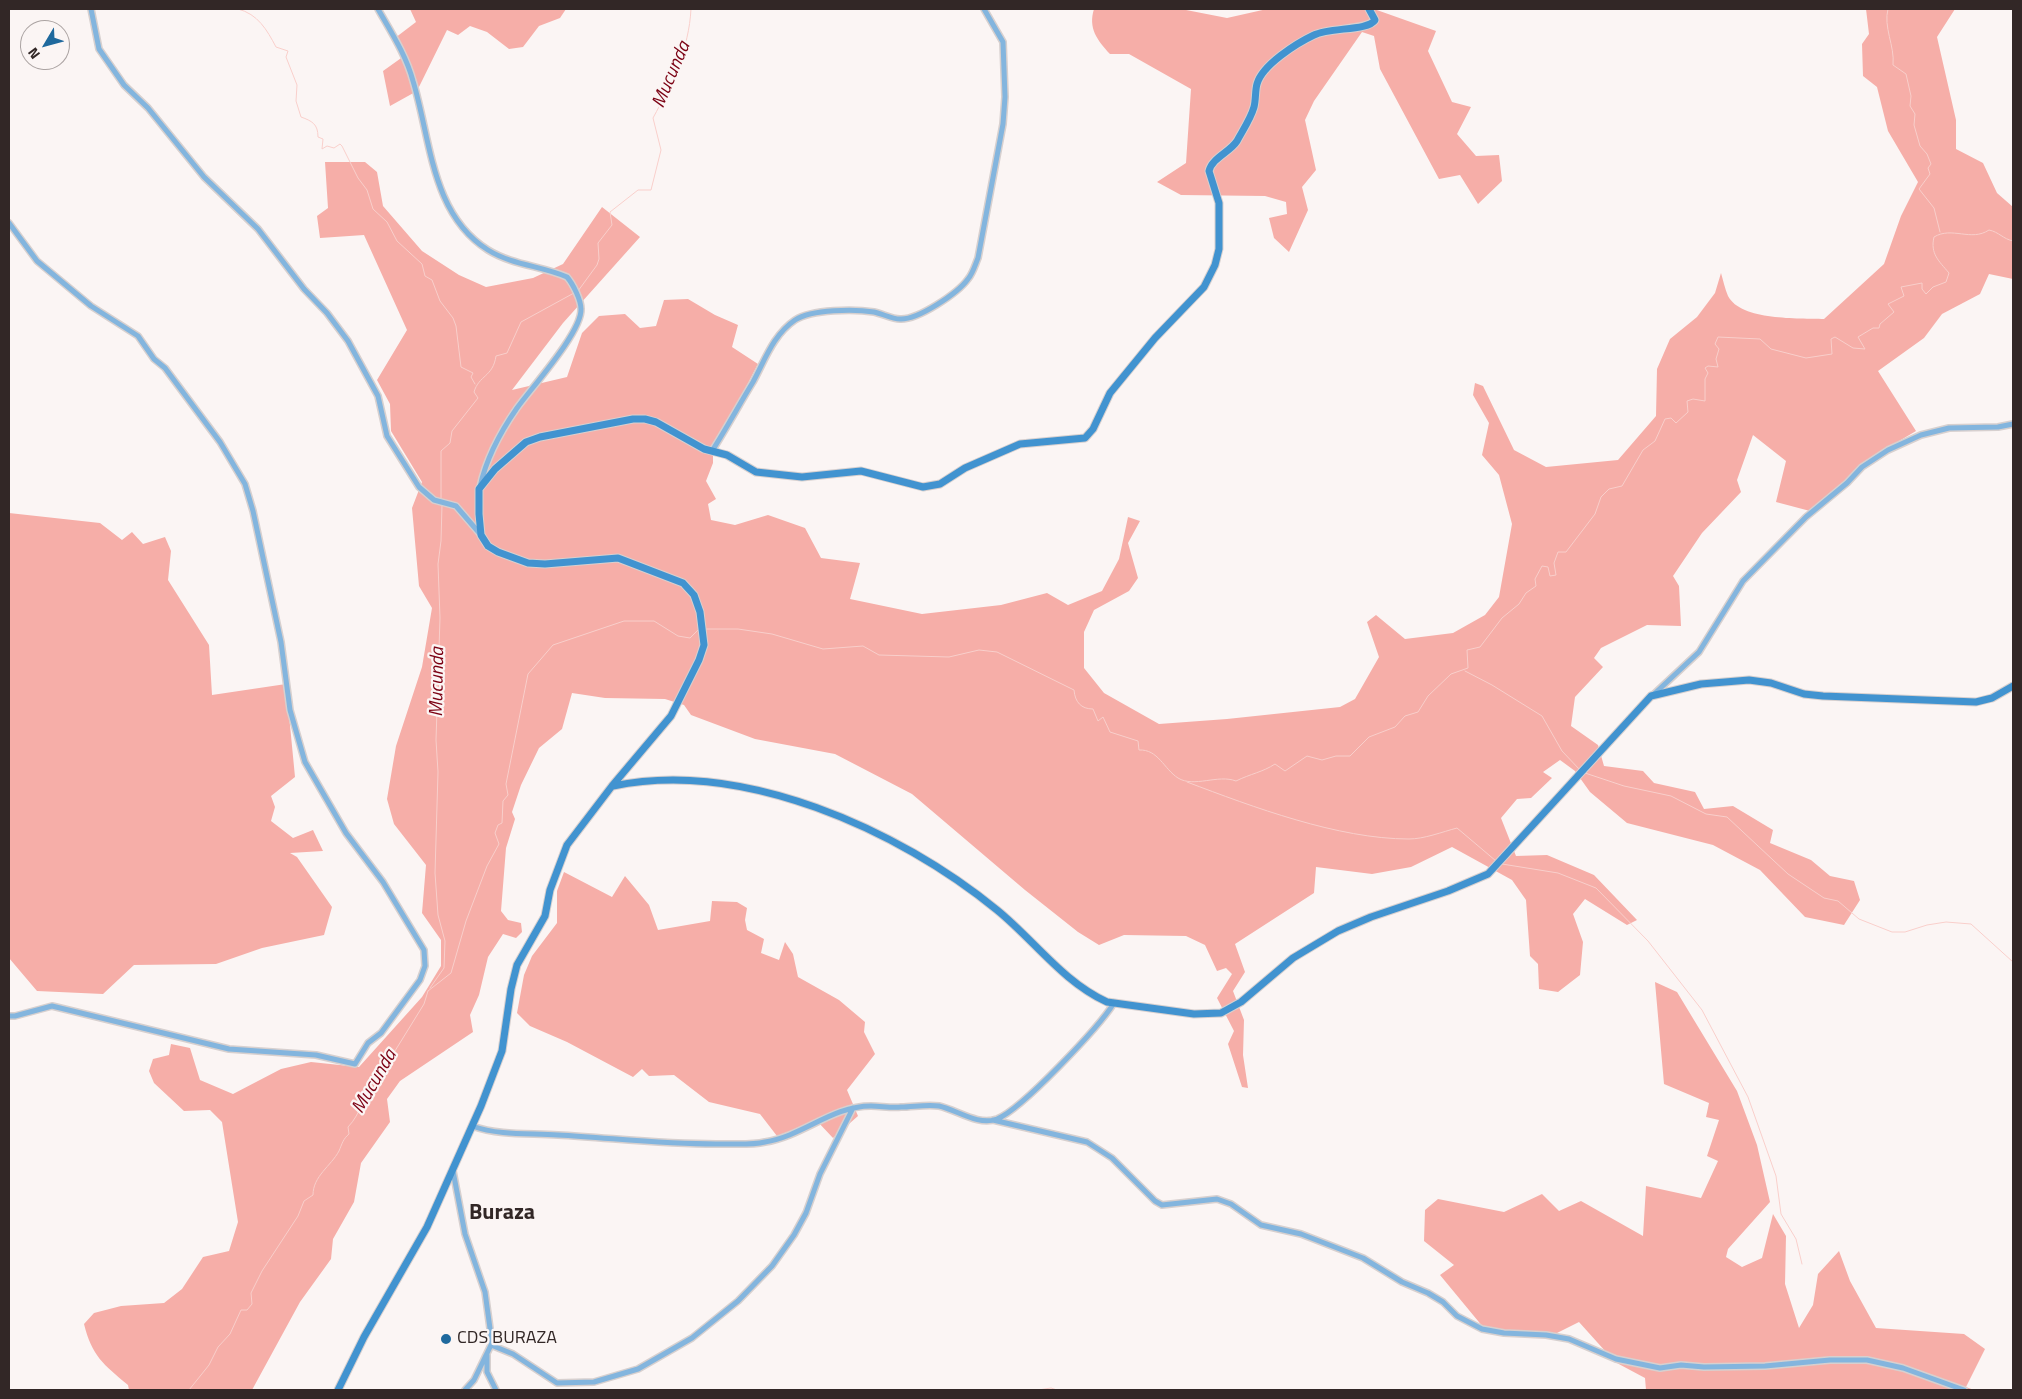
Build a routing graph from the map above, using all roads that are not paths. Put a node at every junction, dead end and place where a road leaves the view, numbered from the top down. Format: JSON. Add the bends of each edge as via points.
{"nodes":[{"id":1,"x":91,"y":9,"type":"edge"},
{"id":2,"x":378,"y":9,"type":"edge"},
{"id":3,"x":984,"y":9,"type":"edge"},
{"id":4,"x":1369,"y":9,"type":"edge"},
{"id":5,"x":9,"y":224,"type":"edge"},
{"id":6,"x":2013,"y":424,"type":"edge"},
{"id":7,"x":712,"y":451,"type":"junction"},
{"id":8,"x":479,"y":489,"type":"junction"},
{"id":9,"x":481,"y":535,"type":"junction"},
{"id":10,"x":2013,"y":686,"type":"edge"},
{"id":11,"x":1651,"y":696,"type":"junction"},
{"id":12,"x":612,"y":786,"type":"junction"},
{"id":13,"x":1114,"y":1002,"type":"junction"},
{"id":14,"x":9,"y":1016,"type":"edge"},
{"id":15,"x":853,"y":1108,"type":"junction"},
{"id":16,"x":992,"y":1120,"type":"junction"},
{"id":17,"x":472,"y":1126,"type":"junction"},
{"id":18,"x":453,"y":1171,"type":"junction"},
{"id":19,"x":491,"y":1345,"type":"junction"},
{"id":20,"x":486,"y":1355,"type":"junction"},
{"id":21,"x":338,"y":1390,"type":"edge"},
{"id":22,"x":465,"y":1390,"type":"edge"},
{"id":23,"x":496,"y":1390,"type":"edge"},
{"id":24,"x":1964,"y":1390,"type":"edge"}],
"edges":[{"from":1,"to":9,"type":"street","via":[[103,58],[204,177],[258,229],[337,326],[378,396],[389,440],[419,487],[441,502],[456,506]]},
{"from":2,"to":8,"type":"street","via":[[413,79],[426,139],[454,218],[476,242],[498,256],[567,278],[581,309],[567,342],[516,410],[493,449]]},
{"from":3,"to":7,"type":"street","via":[[1002,42],[1005,97],[978,258],[970,278],[955,292],[911,318],[851,311],[798,318],[768,349],[760,370]]},
{"from":4,"to":7,"type":"main road","via":[[1374,20],[1371,24],[1316,34],[1282,56],[1260,78],[1254,108],[1245,126],[1232,147],[1210,167],[1210,177],[1220,203],[1220,249],[1215,265],[1201,291],[1110,392],[1093,429],[1085,438],[1020,444],[929,487],[861,471],[782,477],[754,472],[727,455]]},
{"from":5,"to":14,"type":"street","via":[[38,261],[91,306],[138,336],[220,442],[245,484],[281,642],[290,710],[305,762],[346,833],[409,923],[424,950],[425,966],[420,980],[396,1014],[368,1043],[355,1064],[316,1055],[229,1049],[52,1006]]},
{"from":6,"to":11,"type":"street","via":[[1949,428],[1921,435],[1888,450],[1862,467],[1742,581],[1699,652]]},
{"from":7,"to":8,"type":"main road","via":[[656,422],[633,419],[528,440],[495,469]]},
{"from":8,"to":9,"type":"main road"},
{"from":9,"to":12,"type":"main road","via":[[488,546],[498,552],[528,562],[545,564],[618,558],[683,583],[694,594],[704,628],[700,660],[674,711]]},
{"from":10,"to":11,"type":"main road","via":[[1992,698],[1976,702],[1823,696],[1756,680],[1701,684]]},
{"from":11,"to":13,"type":"main road","via":[[1488,874],[1448,892],[1370,917],[1338,931],[1293,958],[1241,1002],[1221,1012],[1194,1014]]},
{"from":12,"to":13,"type":"main road","via":[[667,780],[737,785],[841,818],[883,836],[949,873],[999,911],[1080,987],[1095,997]]},
{"from":12,"to":17,"type":"main road","via":[[571,839],[559,862],[544,916],[517,966],[502,1051]]},
{"from":13,"to":16,"type":"street","via":[[1099,1024],[1041,1083],[1005,1114]]},
{"from":15,"to":16,"type":"street","via":[[939,1106],[977,1119]]},
{"from":15,"to":17,"type":"street","via":[[778,1139],[752,1144],[519,1135]]},
{"from":15,"to":19,"type":"street","via":[[794,1235],[772,1266],[738,1302],[692,1338],[638,1369],[594,1382],[557,1383],[513,1354]]},
{"from":16,"to":24,"type":"street","via":[[1087,1142],[1112,1158],[1162,1205],[1217,1199],[1240,1209],[1261,1225],[1301,1234],[1363,1258],[1402,1282],[1428,1293],[1457,1316],[1482,1328],[1504,1334],[1569,1339],[1616,1359],[1660,1368],[1867,1360],[1903,1368]]},
{"from":17,"to":18,"type":"main road"},
{"from":18,"to":19,"type":"street","via":[[465,1234],[485,1292]]},
{"from":18,"to":21,"type":"main road","via":[[412,1257],[364,1337]]},
{"from":19,"to":20,"type":"street"},
{"from":20,"to":22,"type":"street","via":[[474,1380]]},
{"from":20,"to":23,"type":"street","via":[[487,1372]]}]}
